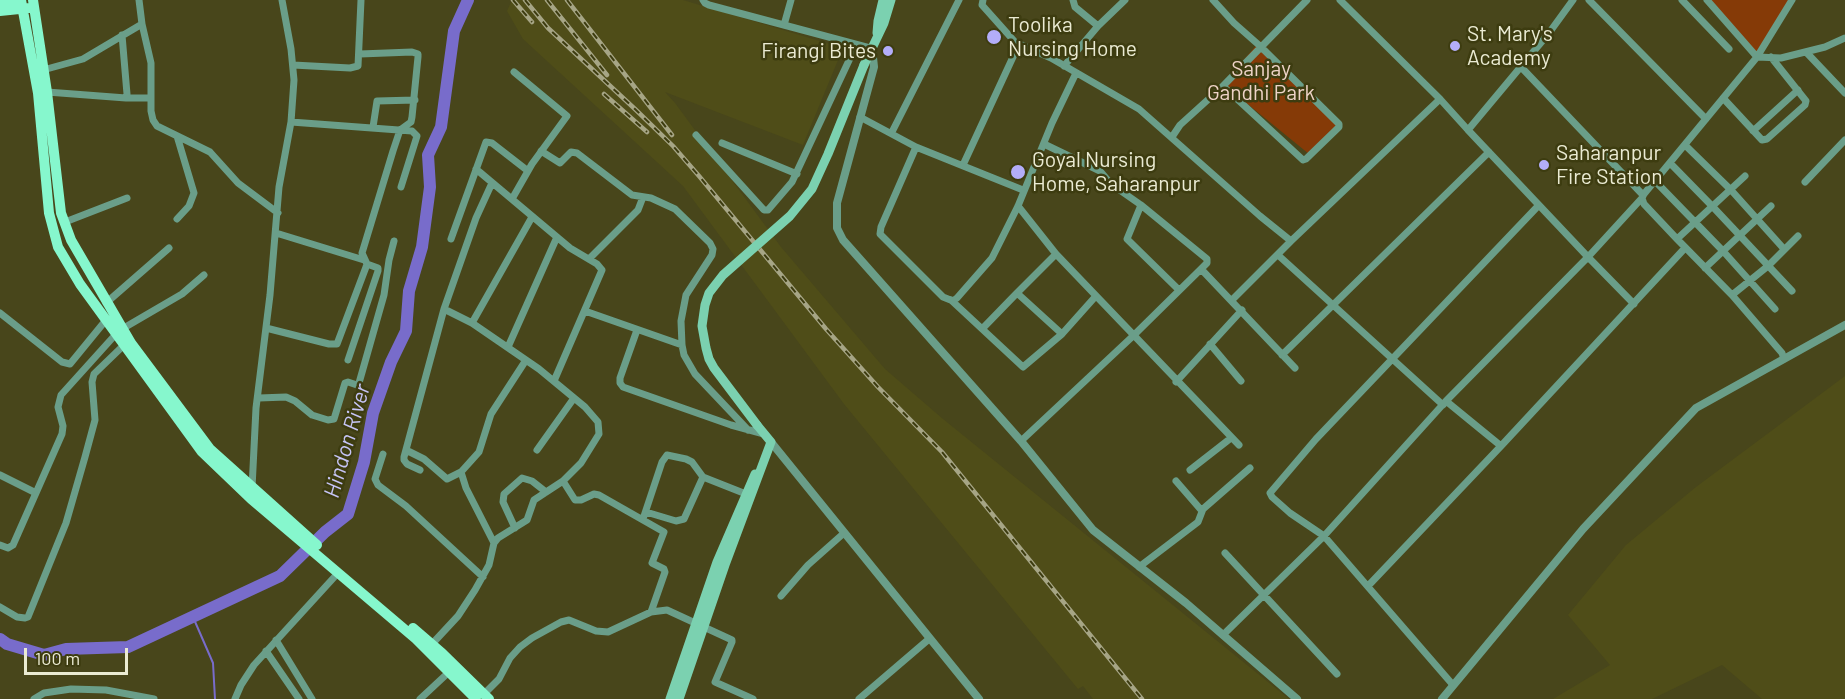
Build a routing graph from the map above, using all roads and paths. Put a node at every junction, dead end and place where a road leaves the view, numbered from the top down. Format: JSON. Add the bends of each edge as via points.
{"nodes":[{"id":1,"x":14,"y":0,"type":"edge"},
{"id":2,"x":139,"y":0,"type":"edge"},
{"id":3,"x":282,"y":0,"type":"edge"},
{"id":4,"x":361,"y":0,"type":"edge"},
{"id":5,"x":703,"y":0,"type":"edge"},
{"id":6,"x":791,"y":0,"type":"edge"},
{"id":7,"x":883,"y":0,"type":"edge"},
{"id":8,"x":891,"y":0,"type":"edge"},
{"id":9,"x":959,"y":0,"type":"edge"},
{"id":10,"x":1073,"y":0,"type":"edge"},
{"id":11,"x":1125,"y":0,"type":"edge"},
{"id":12,"x":1213,"y":0,"type":"edge"},
{"id":13,"x":1307,"y":0,"type":"edge"},
{"id":14,"x":1340,"y":0,"type":"edge"},
{"id":15,"x":1573,"y":0,"type":"edge"},
{"id":16,"x":1589,"y":0,"type":"edge"},
{"id":17,"x":1682,"y":0,"type":"edge"},
{"id":18,"x":1707,"y":0,"type":"edge"},
{"id":19,"x":1792,"y":0,"type":"edge"},
{"id":20,"x":980,"y":2,"type":"edge"},
{"id":21,"x":0,"y":3,"type":"edge"},
{"id":22,"x":28,"y":4,"type":"edge"},
{"id":23,"x":0,"y":11,"type":"edge"},
{"id":24,"x":142,"y":24,"type":"junction"},
{"id":25,"x":784,"y":25,"type":"junction"},
{"id":26,"x":1098,"y":26,"type":"junction"},
{"id":27,"x":122,"y":35,"type":"junction"},
{"id":28,"x":878,"y":35,"type":"junction"},
{"id":29,"x":1845,"y":38,"type":"edge"},
{"id":30,"x":1019,"y":44,"type":"junction"},
{"id":31,"x":1260,"y":46,"type":"junction"},
{"id":32,"x":872,"y":48,"type":"junction"},
{"id":33,"x":1729,"y":49,"type":"dead end"},
{"id":34,"x":1806,"y":52,"type":"junction"},
{"id":35,"x":360,"y":54,"type":"junction"},
{"id":36,"x":1757,"y":57,"type":"junction"},
{"id":37,"x":1771,"y":57,"type":"junction"},
{"id":38,"x":293,"y":65,"type":"junction"},
{"id":39,"x":1064,"y":66,"type":"junction"},
{"id":40,"x":1521,"y":67,"type":"junction"},
{"id":41,"x":43,"y":70,"type":"junction"},
{"id":42,"x":514,"y":72,"type":"dead end"},
{"id":43,"x":1076,"y":73,"type":"junction"},
{"id":44,"x":1223,"y":86,"type":"junction"},
{"id":45,"x":1798,"y":90,"type":"junction"},
{"id":46,"x":47,"y":92,"type":"junction"},
{"id":47,"x":1845,"y":93,"type":"edge"},
{"id":48,"x":126,"y":98,"type":"junction"},
{"id":49,"x":150,"y":98,"type":"junction"},
{"id":50,"x":1723,"y":98,"type":"junction"},
{"id":51,"x":1440,"y":99,"type":"junction"},
{"id":52,"x":415,"y":100,"type":"junction"},
{"id":53,"x":860,"y":117,"type":"junction"},
{"id":54,"x":1706,"y":119,"type":"junction"},
{"id":55,"x":291,"y":122,"type":"junction"},
{"id":56,"x":374,"y":127,"type":"junction"},
{"id":57,"x":400,"y":130,"type":"junction"},
{"id":58,"x":1468,"y":130,"type":"junction"},
{"id":59,"x":1753,"y":131,"type":"junction"},
{"id":60,"x":892,"y":132,"type":"junction"},
{"id":61,"x":696,"y":135,"type":"dead end"},
{"id":62,"x":177,"y":136,"type":"junction"},
{"id":63,"x":1172,"y":137,"type":"junction"},
{"id":64,"x":1845,"y":140,"type":"edge"},
{"id":65,"x":722,"y":143,"type":"dead end"},
{"id":66,"x":1044,"y":144,"type":"junction"},
{"id":67,"x":1685,"y":145,"type":"junction"},
{"id":68,"x":916,"y":147,"type":"junction"},
{"id":69,"x":542,"y":151,"type":"junction"},
{"id":70,"x":1489,"y":152,"type":"junction"},
{"id":71,"x":1670,"y":163,"type":"junction"},
{"id":72,"x":963,"y":165,"type":"junction"},
{"id":73,"x":476,"y":168,"type":"junction"},
{"id":74,"x":528,"y":171,"type":"junction"},
{"id":75,"x":796,"y":174,"type":"junction"},
{"id":76,"x":1745,"y":177,"type":"dead end"},
{"id":77,"x":1655,"y":181,"type":"junction"},
{"id":78,"x":1805,"y":182,"type":"dead end"},
{"id":79,"x":492,"y":183,"type":"junction"},
{"id":80,"x":401,"y":187,"type":"dead end"},
{"id":81,"x":1023,"y":190,"type":"junction"},
{"id":82,"x":1731,"y":190,"type":"junction"},
{"id":83,"x":1643,"y":196,"type":"junction"},
{"id":84,"x":643,"y":197,"type":"junction"},
{"id":85,"x":127,"y":198,"type":"dead end"},
{"id":86,"x":512,"y":199,"type":"junction"},
{"id":87,"x":1141,"y":205,"type":"junction"},
{"id":88,"x":1539,"y":205,"type":"junction"},
{"id":89,"x":1018,"y":206,"type":"junction"},
{"id":90,"x":1771,"y":206,"type":"dead end"},
{"id":91,"x":1713,"y":207,"type":"junction"},
{"id":92,"x":278,"y":213,"type":"junction"},
{"id":93,"x":532,"y":217,"type":"junction"},
{"id":94,"x":177,"y":219,"type":"dead end"},
{"id":95,"x":1756,"y":219,"type":"junction"},
{"id":96,"x":64,"y":222,"type":"junction"},
{"id":97,"x":1696,"y":223,"type":"junction"},
{"id":98,"x":276,"y":232,"type":"junction"},
{"id":99,"x":1740,"y":235,"type":"junction"},
{"id":100,"x":1798,"y":236,"type":"dead end"},
{"id":101,"x":557,"y":237,"type":"junction"},
{"id":102,"x":451,"y":238,"type":"dead end"},
{"id":103,"x":1677,"y":239,"type":"junction"},
{"id":104,"x":394,"y":241,"type":"dead end"},
{"id":105,"x":1291,"y":241,"type":"junction"},
{"id":106,"x":170,"y":248,"type":"dead end"},
{"id":107,"x":1685,"y":248,"type":"junction"},
{"id":108,"x":1784,"y":249,"type":"junction"},
{"id":109,"x":1723,"y":251,"type":"junction"},
{"id":110,"x":1056,"y":255,"type":"junction"},
{"id":111,"x":1278,"y":255,"type":"junction"},
{"id":112,"x":1588,"y":257,"type":"junction"},
{"id":113,"x":589,"y":259,"type":"junction"},
{"id":114,"x":365,"y":262,"type":"junction"},
{"id":115,"x":1768,"y":266,"type":"junction"},
{"id":116,"x":1705,"y":268,"type":"junction"},
{"id":117,"x":1201,"y":269,"type":"junction"},
{"id":118,"x":204,"y":274,"type":"dead end"},
{"id":119,"x":1750,"y":280,"type":"junction"},
{"id":120,"x":1179,"y":290,"type":"junction"},
{"id":121,"x":1792,"y":291,"type":"dead end"},
{"id":122,"x":1017,"y":293,"type":"junction"},
{"id":123,"x":1732,"y":295,"type":"junction"},
{"id":124,"x":1095,"y":297,"type":"junction"},
{"id":125,"x":951,"y":300,"type":"junction"},
{"id":126,"x":1232,"y":300,"type":"junction"},
{"id":127,"x":106,"y":303,"type":"junction"},
{"id":128,"x":1634,"y":304,"type":"junction"},
{"id":129,"x":1333,"y":306,"type":"junction"},
{"id":130,"x":444,"y":309,"type":"junction"},
{"id":131,"x":1775,"y":309,"type":"dead end"},
{"id":132,"x":1242,"y":310,"type":"junction"},
{"id":133,"x":585,"y":311,"type":"junction"},
{"id":134,"x":0,"y":313,"type":"edge"},
{"id":135,"x":106,"y":320,"type":"junction"},
{"id":136,"x":472,"y":323,"type":"junction"},
{"id":137,"x":1845,"y":325,"type":"edge"},
{"id":138,"x":267,"y":328,"type":"junction"},
{"id":139,"x":983,"y":328,"type":"junction"},
{"id":140,"x":637,"y":330,"type":"junction"},
{"id":141,"x":119,"y":332,"type":"junction"},
{"id":142,"x":1062,"y":334,"type":"junction"},
{"id":143,"x":1133,"y":336,"type":"junction"},
{"id":144,"x":1210,"y":344,"type":"junction"},
{"id":145,"x":124,"y":345,"type":"junction"},
{"id":146,"x":682,"y":345,"type":"junction"},
{"id":147,"x":508,"y":347,"type":"junction"},
{"id":148,"x":1282,"y":355,"type":"junction"},
{"id":149,"x":1784,"y":359,"type":"junction"},
{"id":150,"x":348,"y":360,"type":"dead end"},
{"id":151,"x":526,"y":360,"type":"junction"},
{"id":152,"x":1391,"y":360,"type":"junction"},
{"id":153,"x":1295,"y":368,"type":"dead end"},
{"id":154,"x":554,"y":381,"type":"junction"},
{"id":155,"x":1241,"y":381,"type":"dead end"},
{"id":156,"x":1176,"y":382,"type":"junction"},
{"id":157,"x":259,"y":398,"type":"junction"},
{"id":158,"x":574,"y":398,"type":"junction"},
{"id":159,"x":1445,"y":403,"type":"junction"},
{"id":160,"x":748,"y":430,"type":"junction"},
{"id":161,"x":764,"y":434,"type":"junction"},
{"id":162,"x":1231,"y":438,"type":"junction"},
{"id":163,"x":1021,"y":441,"type":"junction"},
{"id":164,"x":771,"y":442,"type":"junction"},
{"id":165,"x":1239,"y":445,"type":"dead end"},
{"id":166,"x":1501,"y":446,"type":"junction"},
{"id":167,"x":406,"y":450,"type":"junction"},
{"id":168,"x":537,"y":450,"type":"dead end"},
{"id":169,"x":383,"y":454,"type":"dead end"},
{"id":170,"x":762,"y":465,"type":"junction"},
{"id":171,"x":1251,"y":468,"type":"dead end"},
{"id":172,"x":420,"y":470,"type":"dead end"},
{"id":173,"x":1190,"y":470,"type":"dead end"},
{"id":174,"x":461,"y":472,"type":"junction"},
{"id":175,"x":0,"y":475,"type":"edge"},
{"id":176,"x":234,"y":477,"type":"junction"},
{"id":177,"x":703,"y":477,"type":"junction"},
{"id":178,"x":563,"y":481,"type":"junction"},
{"id":179,"x":1176,"y":481,"type":"dead end"},
{"id":180,"x":252,"y":487,"type":"junction"},
{"id":181,"x":546,"y":492,"type":"junction"},
{"id":182,"x":36,"y":493,"type":"junction"},
{"id":183,"x":746,"y":494,"type":"junction"},
{"id":184,"x":251,"y":500,"type":"junction"},
{"id":185,"x":1202,"y":510,"type":"junction"},
{"id":186,"x":645,"y":516,"type":"junction"},
{"id":187,"x":285,"y":522,"type":"junction"},
{"id":188,"x":515,"y":528,"type":"junction"},
{"id":189,"x":844,"y":533,"type":"junction"},
{"id":190,"x":1324,"y":536,"type":"junction"},
{"id":191,"x":494,"y":543,"type":"junction"},
{"id":192,"x":0,"y":545,"type":"edge"},
{"id":193,"x":1226,"y":553,"type":"dead end"},
{"id":194,"x":1139,"y":567,"type":"junction"},
{"id":195,"x":339,"y":570,"type":"junction"},
{"id":196,"x":483,"y":577,"type":"junction"},
{"id":197,"x":1368,"y":586,"type":"junction"},
{"id":198,"x":781,"y":596,"type":"dead end"},
{"id":199,"x":1264,"y":596,"type":"junction"},
{"id":200,"x":0,"y":607,"type":"edge"},
{"id":201,"x":651,"y":612,"type":"junction"},
{"id":202,"x":699,"y":623,"type":"junction"},
{"id":203,"x":409,"y":629,"type":"junction"},
{"id":204,"x":1223,"y":635,"type":"junction"},
{"id":205,"x":929,"y":639,"type":"junction"},
{"id":206,"x":432,"y":644,"type":"junction"},
{"id":207,"x":271,"y":645,"type":"junction"},
{"id":208,"x":449,"y":672,"type":"junction"},
{"id":209,"x":1337,"y":674,"type":"dead end"},
{"id":210,"x":1453,"y":686,"type":"junction"},
{"id":211,"x":482,"y":698,"type":"edge"},
{"id":212,"x":34,"y":699,"type":"edge"},
{"id":213,"x":154,"y":699,"type":"edge"},
{"id":214,"x":235,"y":699,"type":"edge"},
{"id":215,"x":299,"y":699,"type":"edge"},
{"id":216,"x":312,"y":699,"type":"edge"},
{"id":217,"x":420,"y":699,"type":"edge"},
{"id":218,"x":670,"y":699,"type":"edge"},
{"id":219,"x":680,"y":699,"type":"edge"},
{"id":220,"x":753,"y":699,"type":"edge"},
{"id":221,"x":859,"y":699,"type":"edge"},
{"id":222,"x":979,"y":699,"type":"edge"},
{"id":223,"x":1297,"y":699,"type":"edge"},
{"id":224,"x":1442,"y":699,"type":"edge"}],
"edges":[{"from":1,"to":21,"type":"main road"},
{"from":2,"to":24,"type":"street"},
{"from":3,"to":38,"type":"street"},
{"from":4,"to":35,"type":"street"},
{"from":5,"to":25,"type":"street"},
{"from":6,"to":25,"type":"street"},
{"from":7,"to":28,"type":"main road"},
{"from":8,"to":28,"type":"main road"},
{"from":9,"to":60,"type":"street"},
{"from":10,"to":26,"type":"street","via":[[1075,7]]},
{"from":11,"to":26,"type":"street"},
{"from":12,"to":31,"type":"street"},
{"from":13,"to":31,"type":"street"},
{"from":14,"to":51,"type":"street"},
{"from":15,"to":40,"type":"street"},
{"from":16,"to":54,"type":"street"},
{"from":17,"to":33,"type":"street"},
{"from":18,"to":36,"type":"street"},
{"from":19,"to":36,"type":"street"},
{"from":20,"to":30,"type":"street"},
{"from":22,"to":23,"type":"main road"},
{"from":22,"to":41,"type":"main road"},
{"from":22,"to":135,"type":"main road","via":[[49,213],[58,247]]},
{"from":24,"to":27,"type":"street"},
{"from":24,"to":49,"type":"street","via":[[151,63]]},
{"from":25,"to":32,"type":"street"},
{"from":26,"to":39,"type":"street"},
{"from":27,"to":41,"type":"street","via":[[83,59]]},
{"from":27,"to":48,"type":"street"},
{"from":28,"to":32,"type":"main road"},
{"from":29,"to":34,"type":"street"},
{"from":30,"to":39,"type":"street"},
{"from":30,"to":72,"type":"street"},
{"from":31,"to":44,"type":"street"},
{"from":31,"to":44,"type":"street","via":[[1339,124],[1338,129],[1303,160]]},
{"from":32,"to":53,"type":"street","via":[[874,67]]},
{"from":32,"to":75,"type":"street","via":[[855,52],[850,58]]},
{"from":32,"to":161,"type":"main road","bridge":true,"via":[[812,189],[790,216],[723,275],[705,305],[702,326],[710,359]]},
{"from":34,"to":37,"type":"street"},
{"from":34,"to":47,"type":"street"},
{"from":35,"to":38,"type":"street","via":[[355,68]]},
{"from":35,"to":52,"type":"street","via":[[418,54]]},
{"from":36,"to":37,"type":"street"},
{"from":36,"to":50,"type":"street"},
{"from":37,"to":45,"type":"street"},
{"from":38,"to":55,"type":"street"},
{"from":39,"to":43,"type":"street"},
{"from":40,"to":58,"type":"street"},
{"from":40,"to":83,"type":"street"},
{"from":41,"to":46,"type":"main road"},
{"from":42,"to":69,"type":"street","via":[[567,117]]},
{"from":43,"to":63,"type":"street","via":[[1139,109]]},
{"from":43,"to":66,"type":"street"},
{"from":44,"to":63,"type":"street"},
{"from":45,"to":59,"type":"street"},
{"from":45,"to":59,"type":"street","via":[[1806,103],[1793,116],[1765,141]]},
{"from":46,"to":48,"type":"street"},
{"from":46,"to":96,"type":"main road"},
{"from":48,"to":49,"type":"street"},
{"from":49,"to":62,"type":"street","via":[[157,126]]},
{"from":50,"to":54,"type":"street"},
{"from":50,"to":59,"type":"street"},
{"from":51,"to":58,"type":"street"},
{"from":51,"to":105,"type":"street"},
{"from":52,"to":56,"type":"street","via":[[377,100]]},
{"from":52,"to":57,"type":"street","via":[[411,122]]},
{"from":53,"to":60,"type":"street"},
{"from":53,"to":163,"type":"street","via":[[837,203],[839,234]]},
{"from":54,"to":67,"type":"street"},
{"from":55,"to":56,"type":"street"},
{"from":55,"to":92,"type":"street"},
{"from":56,"to":57,"type":"street"},
{"from":57,"to":80,"type":"street","via":[[412,131],[417,136]]},
{"from":57,"to":114,"type":"street","via":[[362,253]]},
{"from":58,"to":70,"type":"street"},
{"from":60,"to":68,"type":"street"},
{"from":61,"to":75,"type":"street","via":[[764,210],[771,209]]},
{"from":62,"to":92,"type":"street","via":[[210,152],[238,183]]},
{"from":62,"to":94,"type":"street","via":[[194,193]]},
{"from":63,"to":105,"type":"street"},
{"from":64,"to":78,"type":"street"},
{"from":65,"to":75,"type":"street"},
{"from":66,"to":81,"type":"street"},
{"from":66,"to":87,"type":"street","via":[[1100,171]]},
{"from":67,"to":71,"type":"street"},
{"from":67,"to":82,"type":"street"},
{"from":68,"to":72,"type":"street"},
{"from":68,"to":125,"type":"street","via":[[880,234],[943,297]]},
{"from":69,"to":74,"type":"street"},
{"from":69,"to":84,"type":"street","via":[[560,163],[574,151],[632,195]]},
{"from":70,"to":88,"type":"street"},
{"from":70,"to":129,"type":"street"},
{"from":71,"to":77,"type":"street"},
{"from":71,"to":91,"type":"street"},
{"from":72,"to":81,"type":"street"},
{"from":73,"to":74,"type":"street","via":[[485,143],[490,141]]},
{"from":73,"to":79,"type":"street"},
{"from":73,"to":102,"type":"street"},
{"from":74,"to":86,"type":"street"},
{"from":76,"to":82,"type":"street"},
{"from":77,"to":83,"type":"street"},
{"from":77,"to":97,"type":"street"},
{"from":79,"to":86,"type":"street"},
{"from":79,"to":130,"type":"street"},
{"from":81,"to":89,"type":"street"},
{"from":82,"to":91,"type":"street"},
{"from":82,"to":95,"type":"street"},
{"from":83,"to":103,"type":"street","via":[[1644,204]]},
{"from":83,"to":112,"type":"street"},
{"from":84,"to":113,"type":"street","via":[[638,210]]},
{"from":84,"to":146,"type":"street","via":[[675,209],[713,249],[686,295]]},
{"from":85,"to":96,"type":"street"},
{"from":86,"to":93,"type":"street"},
{"from":87,"to":117,"type":"street","via":[[1207,260]]},
{"from":87,"to":120,"type":"street","via":[[1126,239]]},
{"from":88,"to":112,"type":"street"},
{"from":88,"to":152,"type":"street"},
{"from":89,"to":110,"type":"street"},
{"from":89,"to":125,"type":"street","via":[[992,258]]},
{"from":90,"to":95,"type":"street"},
{"from":91,"to":97,"type":"street"},
{"from":91,"to":99,"type":"street"},
{"from":92,"to":98,"type":"street"},
{"from":93,"to":101,"type":"street"},
{"from":93,"to":136,"type":"street"},
{"from":95,"to":99,"type":"street"},
{"from":95,"to":108,"type":"street"},
{"from":96,"to":127,"type":"main road"},
{"from":97,"to":103,"type":"street"},
{"from":97,"to":109,"type":"street"},
{"from":98,"to":114,"type":"street"},
{"from":98,"to":138,"type":"street"},
{"from":99,"to":109,"type":"street"},
{"from":99,"to":115,"type":"street"},
{"from":100,"to":108,"type":"street"},
{"from":101,"to":113,"type":"street"},
{"from":101,"to":147,"type":"street"},
{"from":103,"to":107,"type":"street"},
{"from":104,"to":157,"type":"street","via":[[384,295],[359,383],[345,383],[334,419],[307,412],[286,397]]},
{"from":105,"to":111,"type":"street"},
{"from":106,"to":127,"type":"street"},
{"from":107,"to":116,"type":"street"},
{"from":107,"to":128,"type":"street"},
{"from":108,"to":115,"type":"street"},
{"from":109,"to":116,"type":"street"},
{"from":109,"to":119,"type":"street"},
{"from":110,"to":122,"type":"street"},
{"from":110,"to":124,"type":"street"},
{"from":111,"to":126,"type":"street"},
{"from":111,"to":129,"type":"street"},
{"from":112,"to":128,"type":"street"},
{"from":112,"to":159,"type":"street"},
{"from":113,"to":133,"type":"street","via":[[602,270]]},
{"from":114,"to":138,"type":"street","via":[[337,344]]},
{"from":114,"to":150,"type":"street","via":[[378,271]]},
{"from":115,"to":119,"type":"street"},
{"from":115,"to":121,"type":"street"},
{"from":116,"to":123,"type":"street"},
{"from":117,"to":120,"type":"street"},
{"from":117,"to":126,"type":"street"},
{"from":118,"to":141,"type":"street","via":[[182,294]]},
{"from":119,"to":123,"type":"street"},
{"from":119,"to":131,"type":"street"},
{"from":120,"to":143,"type":"street"},
{"from":122,"to":139,"type":"street"},
{"from":122,"to":142,"type":"street"},
{"from":123,"to":149,"type":"street"},
{"from":124,"to":142,"type":"street"},
{"from":124,"to":143,"type":"street"},
{"from":125,"to":139,"type":"street"},
{"from":126,"to":132,"type":"street"},
{"from":127,"to":141,"type":"main road"},
{"from":128,"to":166,"type":"street"},
{"from":129,"to":148,"type":"street"},
{"from":129,"to":152,"type":"street"},
{"from":130,"to":136,"type":"street"},
{"from":130,"to":167,"type":"street"},
{"from":132,"to":144,"type":"street"},
{"from":132,"to":148,"type":"street"},
{"from":133,"to":140,"type":"street"},
{"from":133,"to":154,"type":"street"},
{"from":134,"to":135,"type":"street","via":[[62,362],[70,364]]},
{"from":135,"to":141,"type":"main road"},
{"from":136,"to":147,"type":"street"},
{"from":137,"to":149,"type":"street"},
{"from":138,"to":157,"type":"street"},
{"from":139,"to":142,"type":"street","via":[[1023,367]]},
{"from":140,"to":146,"type":"street"},
{"from":140,"to":160,"type":"street","via":[[620,378],[623,387]]},
{"from":141,"to":145,"type":"main road"},
{"from":141,"to":176,"type":"main road"},
{"from":141,"to":182,"type":"street","via":[[61,395],[58,407],[62,434]]},
{"from":143,"to":156,"type":"street"},
{"from":143,"to":163,"type":"street"},
{"from":144,"to":155,"type":"street"},
{"from":144,"to":156,"type":"street"},
{"from":145,"to":176,"type":"main road","via":[[202,452]]},
{"from":145,"to":200,"type":"street","via":[[94,374],[95,414],[88,448],[66,523],[28,616],[17,617]]},
{"from":146,"to":160,"type":"street","via":[[695,374]]},
{"from":147,"to":151,"type":"street"},
{"from":148,"to":153,"type":"street"},
{"from":149,"to":210,"type":"street","via":[[1696,408],[1583,529]]},
{"from":151,"to":154,"type":"street"},
{"from":151,"to":174,"type":"street","via":[[491,414],[479,452]]},
{"from":152,"to":159,"type":"street"},
{"from":152,"to":190,"type":"street","via":[[1270,493],[1290,513]]},
{"from":154,"to":158,"type":"street"},
{"from":156,"to":162,"type":"street"},
{"from":157,"to":180,"type":"street"},
{"from":158,"to":168,"type":"street"},
{"from":158,"to":178,"type":"street","via":[[598,422],[599,434],[581,463]]},
{"from":159,"to":166,"type":"street"},
{"from":159,"to":190,"type":"street"},
{"from":160,"to":161,"type":"street"},
{"from":161,"to":164,"type":"main road"},
{"from":162,"to":165,"type":"street"},
{"from":162,"to":173,"type":"street"},
{"from":163,"to":194,"type":"street","via":[[1093,530]]},
{"from":164,"to":170,"type":"main road"},
{"from":164,"to":189,"type":"street"},
{"from":166,"to":197,"type":"street"},
{"from":167,"to":172,"type":"street","via":[[405,463]]},
{"from":167,"to":174,"type":"street","via":[[424,459],[447,479]]},
{"from":169,"to":196,"type":"street","via":[[375,479],[378,485]]},
{"from":170,"to":183,"type":"main road"},
{"from":170,"to":202,"type":"main road"},
{"from":171,"to":185,"type":"street"},
{"from":174,"to":191,"type":"street"},
{"from":175,"to":182,"type":"street"},
{"from":176,"to":180,"type":"main road"},
{"from":176,"to":184,"type":"main road"},
{"from":177,"to":183,"type":"street"},
{"from":177,"to":186,"type":"street","via":[[684,519]]},
{"from":177,"to":186,"type":"street","via":[[686,459],[667,455]]},
{"from":178,"to":181,"type":"street"},
{"from":178,"to":186,"type":"street","via":[[575,500],[599,495]]},
{"from":179,"to":185,"type":"street"},
{"from":180,"to":184,"type":"street"},
{"from":180,"to":187,"type":"main road"},
{"from":181,"to":188,"type":"street","via":[[534,500],[527,520]]},
{"from":181,"to":188,"type":"street","via":[[522,478],[504,494],[503,502]]},
{"from":182,"to":192,"type":"street","via":[[13,546]]},
{"from":183,"to":202,"type":"main road","via":[[717,562]]},
{"from":184,"to":187,"type":"main road"},
{"from":185,"to":194,"type":"street","via":[[1198,522]]},
{"from":186,"to":201,"type":"street","via":[[664,532],[652,563],[665,572]]},
{"from":187,"to":195,"type":"main road"},
{"from":188,"to":191,"type":"street"},
{"from":189,"to":198,"type":"street"},
{"from":189,"to":205,"type":"street"},
{"from":190,"to":197,"type":"street"},
{"from":190,"to":199,"type":"street"},
{"from":191,"to":196,"type":"street"},
{"from":193,"to":199,"type":"street"},
{"from":194,"to":204,"type":"street"},
{"from":195,"to":203,"type":"main road"},
{"from":195,"to":207,"type":"street"},
{"from":196,"to":206,"type":"street","via":[[458,616]]},
{"from":197,"to":210,"type":"street"},
{"from":199,"to":204,"type":"street"},
{"from":199,"to":209,"type":"street"},
{"from":201,"to":202,"type":"street","via":[[667,610]]},
{"from":201,"to":211,"type":"street","via":[[608,632],[569,620],[561,622],[520,647]]},
{"from":202,"to":218,"type":"main road"},
{"from":202,"to":219,"type":"main road"},
{"from":202,"to":220,"type":"street","via":[[732,641],[716,683]]},
{"from":203,"to":206,"type":"main road"},
{"from":203,"to":208,"type":"main road"},
{"from":204,"to":223,"type":"street"},
{"from":205,"to":221,"type":"street"},
{"from":205,"to":222,"type":"street"},
{"from":206,"to":211,"type":"main road"},
{"from":207,"to":214,"type":"street"},
{"from":207,"to":215,"type":"street"},
{"from":207,"to":216,"type":"street"},
{"from":208,"to":211,"type":"main road"},
{"from":208,"to":217,"type":"street"},
{"from":210,"to":224,"type":"street"},
{"from":212,"to":213,"type":"street","via":[[44,693],[71,689],[106,690]]}]}
